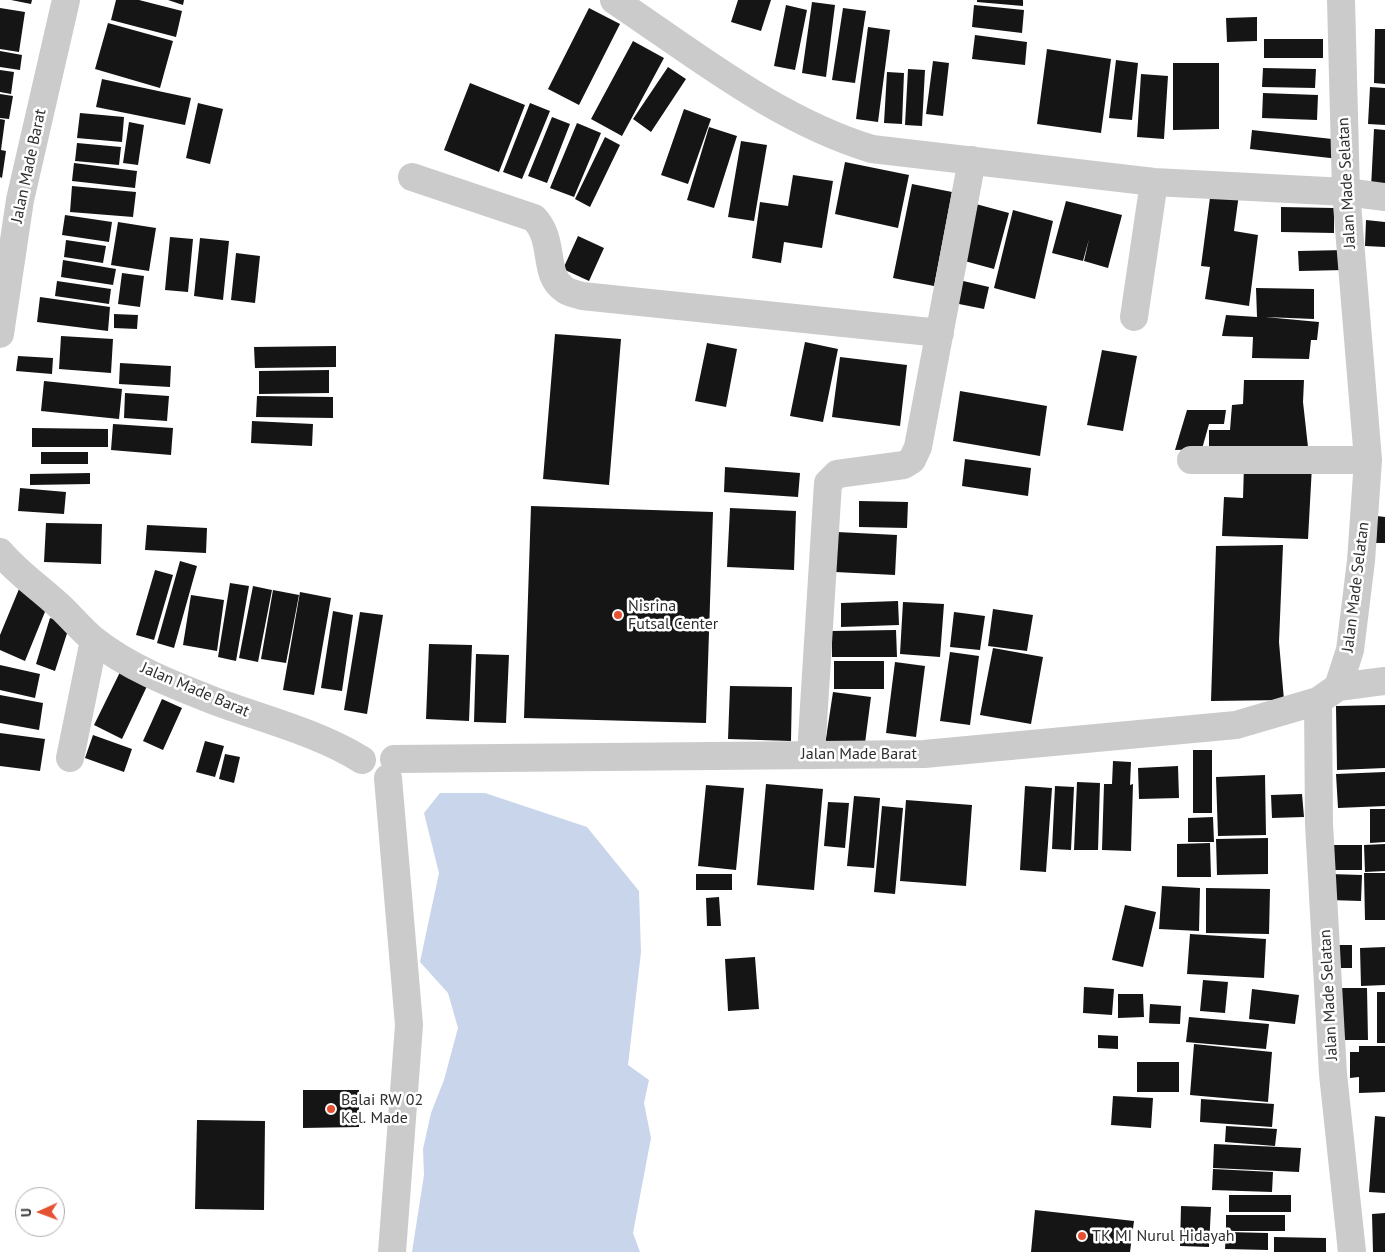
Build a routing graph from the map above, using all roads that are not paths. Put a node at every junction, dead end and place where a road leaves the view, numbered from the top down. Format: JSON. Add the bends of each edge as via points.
{"nodes":[{"id":1,"x":66,"y":0,"type":"edge"},
{"id":2,"x":614,"y":0,"type":"edge"},
{"id":3,"x":1341,"y":0,"type":"edge"},
{"id":4,"x":972,"y":160,"type":"junction"},
{"id":5,"x":412,"y":177,"type":"dead end"},
{"id":6,"x":1154,"y":182,"type":"junction"},
{"id":7,"x":1346,"y":192,"type":"junction"},
{"id":8,"x":1385,"y":197,"type":"edge"},
{"id":9,"x":1134,"y":317,"type":"dead end"},
{"id":10,"x":940,"y":333,"type":"junction"},
{"id":11,"x":0,"y":334,"type":"edge"},
{"id":12,"x":1191,"y":460,"type":"dead end"},
{"id":13,"x":1368,"y":460,"type":"junction"},
{"id":14,"x":0,"y":552,"type":"edge"},
{"id":15,"x":94,"y":640,"type":"junction"},
{"id":16,"x":1385,"y":681,"type":"edge"},
{"id":17,"x":1328,"y":694,"type":"junction"},
{"id":18,"x":810,"y":754,"type":"junction"},
{"id":19,"x":70,"y":758,"type":"dead end"},
{"id":20,"x":391,"y":768,"type":"junction"},
{"id":21,"x":392,"y":1252,"type":"edge"},
{"id":22,"x":1352,"y":1252,"type":"edge"}],
"edges":[{"from":1,"to":11,"type":"street","name":"Jalan Made Barat","via":[[20,200]]},
{"from":2,"to":4,"type":"street","via":[[762,97],[838,138],[872,149]]},
{"from":3,"to":7,"type":"street","name":"Jalan Made Selatan"},
{"from":4,"to":6,"type":"street"},
{"from":4,"to":10,"type":"street"},
{"from":5,"to":10,"type":"street","via":[[534,218],[546,235],[554,280],[564,290],[582,296]]},
{"from":6,"to":7,"type":"street"},
{"from":6,"to":9,"type":"street"},
{"from":7,"to":8,"type":"street"},
{"from":7,"to":13,"type":"street","name":"Jalan Made Selatan"},
{"from":10,"to":18,"type":"street","via":[[918,447],[912,460],[894,468],[837,474],[828,483]]},
{"from":12,"to":13,"type":"street"},
{"from":13,"to":17,"type":"street","name":"Jalan Made Selatan","via":[[1361,562],[1350,650]]},
{"from":14,"to":15,"type":"street","name":"Jalan Made Barat"},
{"from":15,"to":19,"type":"street"},
{"from":15,"to":20,"type":"street","name":"Jalan Made Barat","via":[[160,679],[338,744],[362,760],[369,750],[381,748],[391,753]]},
{"from":16,"to":17,"type":"street","name":"Jalan Made Barat"},
{"from":17,"to":18,"type":"street","name":"Jalan Made Barat","via":[[1236,725],[924,754]]},
{"from":17,"to":22,"type":"street","name":"Jalan Made Selatan","via":[[1319,824],[1333,1074]]},
{"from":18,"to":20,"type":"street","name":"Jalan Made Barat"},
{"from":20,"to":21,"type":"street","via":[[409,1025]]}]}
